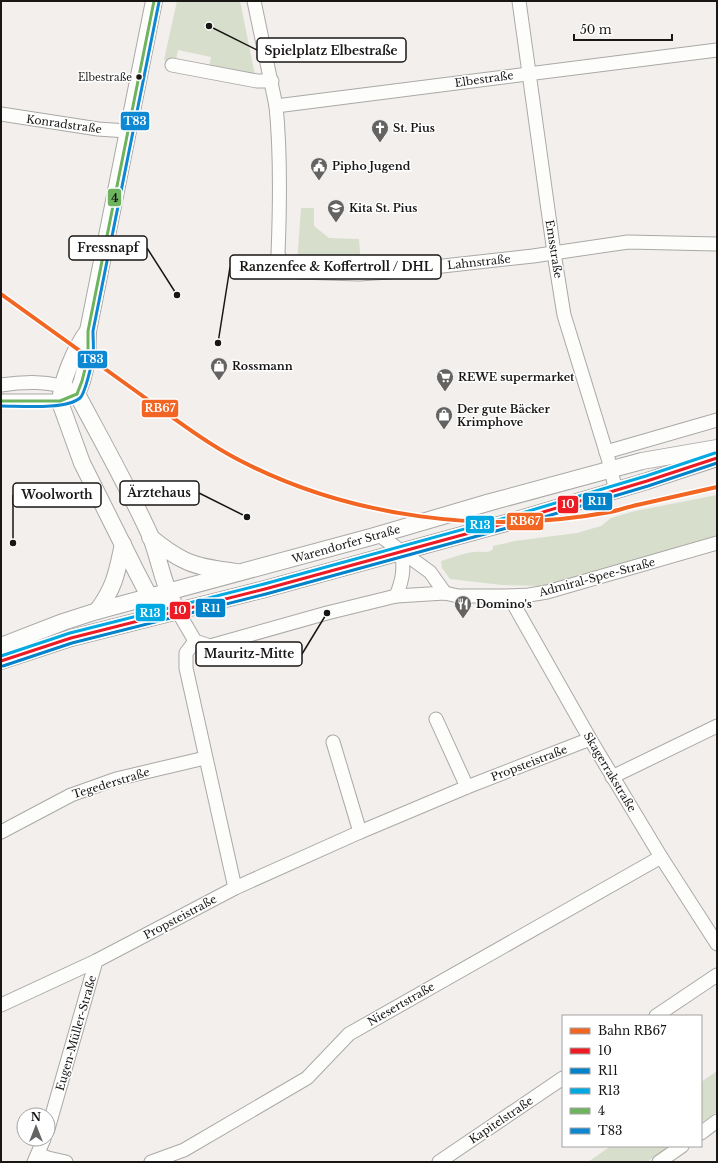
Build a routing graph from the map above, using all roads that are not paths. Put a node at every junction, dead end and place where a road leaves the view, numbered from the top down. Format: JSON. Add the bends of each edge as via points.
{"nodes":[{"id":1,"x":154,"y":1,"type":"edge"},
{"id":2,"x":254,"y":1,"type":"edge"},
{"id":3,"x":520,"y":1,"type":"edge"},
{"id":4,"x":717,"y":50,"type":"edge"},
{"id":5,"x":172,"y":65,"type":"dead end"},
{"id":6,"x":529,"y":73,"type":"junction"},
{"id":7,"x":272,"y":81,"type":"junction"},
{"id":8,"x":276,"y":106,"type":"junction"},
{"id":9,"x":1,"y":114,"type":"edge"},
{"id":10,"x":127,"y":131,"type":"junction"},
{"id":11,"x":717,"y":244,"type":"edge"},
{"id":12,"x":554,"y":253,"type":"junction"},
{"id":13,"x":88,"y":331,"type":"junction"},
{"id":14,"x":1,"y":385,"type":"edge"},
{"id":15,"x":62,"y":385,"type":"junction"},
{"id":16,"x":77,"y":394,"type":"junction"},
{"id":17,"x":1,"y":401,"type":"edge"},
{"id":18,"x":60,"y":401,"type":"junction"},
{"id":19,"x":717,"y":420,"type":"edge"},
{"id":20,"x":717,"y":448,"type":"edge"},
{"id":21,"x":606,"y":452,"type":"junction"},
{"id":22,"x":717,"y":458,"type":"edge"},
{"id":23,"x":611,"y":470,"type":"junction"},
{"id":24,"x":616,"y":491,"type":"junction"},
{"id":25,"x":379,"y":535,"type":"junction"},
{"id":26,"x":150,"y":537,"type":"junction"},
{"id":27,"x":717,"y":543,"type":"edge"},
{"id":28,"x":123,"y":544,"type":"junction"},
{"id":29,"x":402,"y":552,"type":"junction"},
{"id":30,"x":239,"y":573,"type":"junction"},
{"id":31,"x":168,"y":593,"type":"junction"},
{"id":32,"x":444,"y":593,"type":"junction"},
{"id":33,"x":396,"y":596,"type":"junction"},
{"id":34,"x":509,"y":596,"type":"junction"},
{"id":35,"x":150,"y":598,"type":"junction"},
{"id":36,"x":177,"y":610,"type":"junction"},
{"id":37,"x":97,"y":611,"type":"junction"},
{"id":38,"x":195,"y":642,"type":"junction"},
{"id":39,"x":1,"y":646,"type":"edge"},
{"id":40,"x":1,"y":661,"type":"edge"},
{"id":41,"x":436,"y":718,"type":"dead end"},
{"id":42,"x":717,"y":726,"type":"edge"},
{"id":43,"x":590,"y":738,"type":"junction"},
{"id":44,"x":333,"y":742,"type":"dead end"},
{"id":45,"x":205,"y":758,"type":"junction"},
{"id":46,"x":612,"y":776,"type":"junction"},
{"id":47,"x":467,"y":786,"type":"junction"},
{"id":48,"x":1,"y":832,"type":"edge"},
{"id":49,"x":360,"y":832,"type":"junction"},
{"id":50,"x":661,"y":857,"type":"junction"},
{"id":51,"x":235,"y":888,"type":"junction"},
{"id":52,"x":717,"y":943,"type":"edge"},
{"id":53,"x":96,"y":961,"type":"junction"},
{"id":54,"x":717,"y":975,"type":"edge"},
{"id":55,"x":1,"y":1005,"type":"edge"},
{"id":56,"x":657,"y":1015,"type":"edge"},
{"id":57,"x":562,"y":1079,"type":"edge"},
{"id":58,"x":54,"y":1107,"type":"edge"},
{"id":59,"x":717,"y":1121,"type":"edge"},
{"id":60,"x":702,"y":1131,"type":"edge"},
{"id":61,"x":41,"y":1147,"type":"edge"},
{"id":62,"x":681,"y":1147,"type":"edge"},
{"id":63,"x":36,"y":1158,"type":"edge"},
{"id":64,"x":66,"y":1162,"type":"edge"},
{"id":65,"x":151,"y":1162,"type":"edge"},
{"id":66,"x":439,"y":1162,"type":"edge"},
{"id":67,"x":659,"y":1162,"type":"edge"}],
"edges":[{"from":1,"to":10,"type":"main road"},
{"from":2,"to":7,"type":"street"},
{"from":3,"to":6,"type":"street","name":"Emsstraße"},
{"from":4,"to":6,"type":"street","name":"Elbestraße"},
{"from":5,"to":7,"type":"street","via":[[257,81]]},
{"from":6,"to":8,"type":"street","name":"Elbestraße"},
{"from":6,"to":12,"type":"street","name":"Emsstraße"},
{"from":7,"to":8,"type":"street"},
{"from":8,"to":12,"type":"street","name":"Lahnstraße","via":[[280,165],[278,254],[280,261],[287,268],[298,272],[359,274]]},
{"from":9,"to":10,"type":"street","name":"Konradstraße"},
{"from":10,"to":13,"type":"main road"},
{"from":11,"to":12,"type":"street","name":"Lahnstraße","via":[[628,242]]},
{"from":12,"to":21,"type":"street","name":"Emsstraße","via":[[564,315]]},
{"from":13,"to":15,"type":"main road","via":[[80,342]]},
{"from":13,"to":16,"type":"main road","via":[[88,357]]},
{"from":14,"to":15,"type":"street"},
{"from":15,"to":16,"type":"street"},
{"from":15,"to":18,"type":"main road"},
{"from":16,"to":18,"type":"street"},
{"from":16,"to":26,"type":"main road"},
{"from":17,"to":18,"type":"street"},
{"from":18,"to":28,"type":"main road","via":[[82,462]]},
{"from":19,"to":21,"type":"street"},
{"from":20,"to":23,"type":"main road","name":"Warendorfer Straße","via":[[642,461]]},
{"from":21,"to":23,"type":"street","name":"Emsstraße"},
{"from":22,"to":24,"type":"main road","name":"Warendorfer Straße"},
{"from":23,"to":24,"type":"street","name":"Emsstraße"},
{"from":23,"to":25,"type":"main road","name":"Warendorfer Straße"},
{"from":24,"to":29,"type":"main road","name":"Warendorfer Straße"},
{"from":25,"to":29,"type":"street"},
{"from":25,"to":30,"type":"main road","name":"Warendorfer Straße"},
{"from":26,"to":30,"type":"main road","via":[[184,561]]},
{"from":26,"to":31,"type":"main road"},
{"from":27,"to":34,"type":"street","name":"Admiral-Spee-Straße","via":[[563,588]]},
{"from":28,"to":35,"type":"main road"},
{"from":28,"to":37,"type":"main road","via":[[115,581],[108,597]]},
{"from":29,"to":32,"type":"street","via":[[430,572]]},
{"from":29,"to":33,"type":"street","name":"Warendorfer Straße","via":[[404,568]]},
{"from":29,"to":36,"type":"main road","name":"Warendorfer Straße"},
{"from":30,"to":31,"type":"main road","name":"Warendorfer Straße"},
{"from":31,"to":35,"type":"main road","name":"Warendorfer Straße"},
{"from":31,"to":36,"type":"main road"},
{"from":32,"to":33,"type":"street"},
{"from":32,"to":34,"type":"street","name":"Admiral-Spee-Straße","via":[[458,596]]},
{"from":33,"to":38,"type":"street","via":[[210,646]]},
{"from":34,"to":43,"type":"street","name":"Skagerrakstraße"},
{"from":35,"to":36,"type":"main road"},
{"from":35,"to":37,"type":"main road","name":"Warendorfer Straße"},
{"from":36,"to":38,"type":"street"},
{"from":36,"to":40,"type":"main road","name":"Warendorfer Straße","via":[[71,638]]},
{"from":37,"to":39,"type":"main road","name":"Warendorfer Straße"},
{"from":38,"to":45,"type":"street","via":[[186,653],[186,668]]},
{"from":41,"to":47,"type":"street"},
{"from":42,"to":46,"type":"street"},
{"from":43,"to":46,"type":"street","name":"Skagerrakstraße"},
{"from":43,"to":47,"type":"street","name":"Propsteistraße"},
{"from":44,"to":49,"type":"street"},
{"from":45,"to":48,"type":"street","name":"Tegederstraße","via":[[116,779],[71,794]]},
{"from":45,"to":51,"type":"street"},
{"from":46,"to":50,"type":"street","name":"Skagerrakstraße"},
{"from":47,"to":49,"type":"street","name":"Propsteistraße"},
{"from":49,"to":51,"type":"street","name":"Propsteistraße"},
{"from":50,"to":52,"type":"street","name":"Skagerrakstraße"},
{"from":50,"to":65,"type":"street","name":"Niesertstraße","via":[[349,1034],[307,1078],[184,1150]]},
{"from":51,"to":53,"type":"street","name":"Propsteistraße"},
{"from":53,"to":55,"type":"street","name":"Propsteistraße"},
{"from":53,"to":58,"type":"street","name":"Eugen-Müller-Straße"},
{"from":54,"to":56,"type":"street"},
{"from":57,"to":66,"type":"street","name":"Kapitelstraße"},
{"from":59,"to":60,"type":"street"},
{"from":61,"to":63,"type":"street"},
{"from":62,"to":67,"type":"street"},
{"from":63,"to":64,"type":"street"}]}
